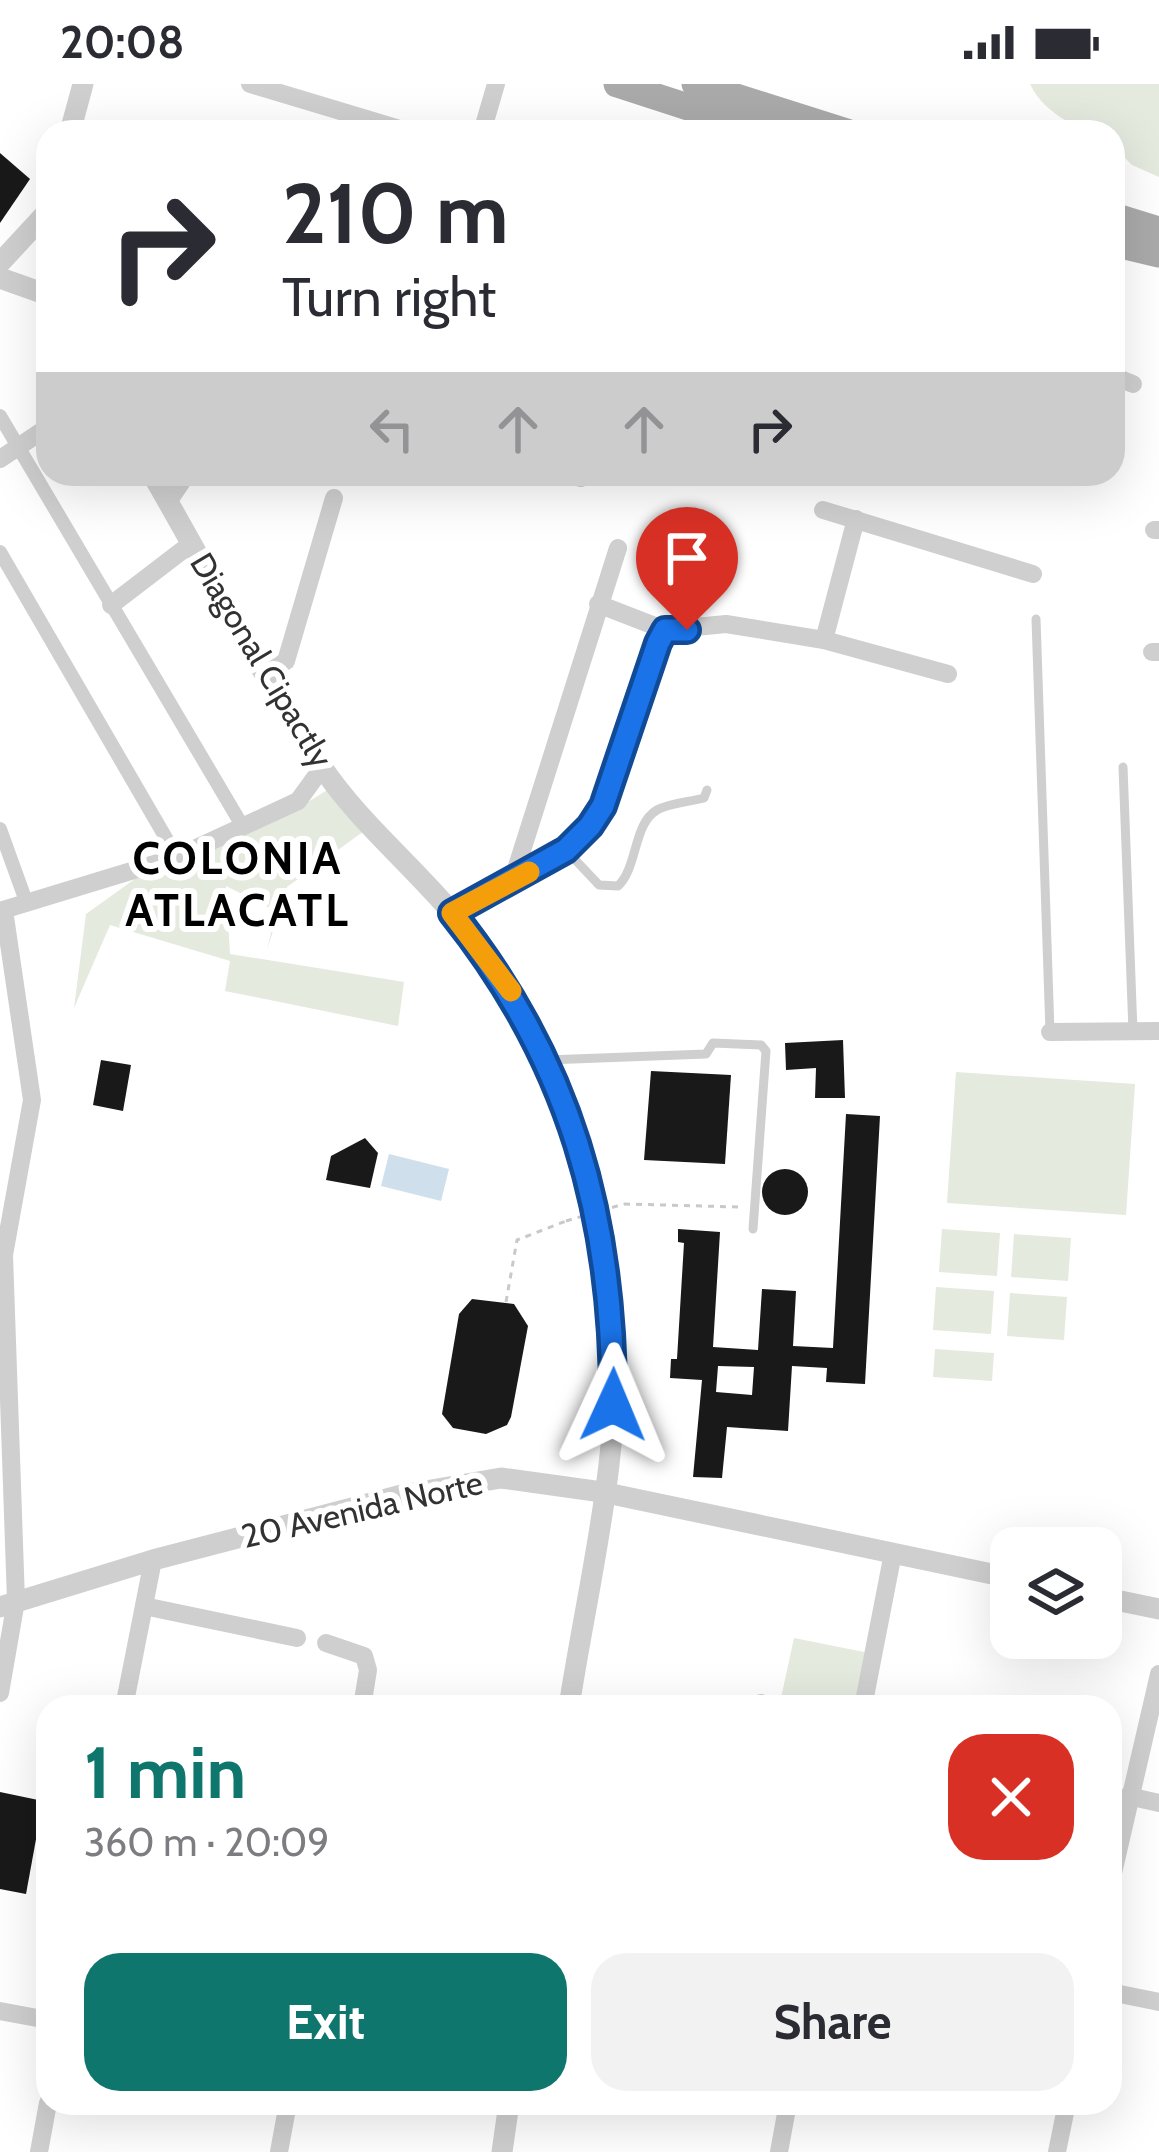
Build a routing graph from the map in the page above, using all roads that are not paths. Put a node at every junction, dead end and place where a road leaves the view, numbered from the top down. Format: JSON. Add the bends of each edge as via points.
{"nodes":[{"id":1,"x":83,"y":84,"type":"edge"},
{"id":2,"x":250,"y":84,"type":"edge"},
{"id":3,"x":496,"y":84,"type":"edge"},
{"id":4,"x":616,"y":84,"type":"edge"},
{"id":5,"x":694,"y":84,"type":"edge"},
{"id":6,"x":752,"y":93,"type":"edge"},
{"id":7,"x":73,"y":120,"type":"edge"},
{"id":8,"x":370,"y":120,"type":"edge"},
{"id":9,"x":486,"y":120,"type":"edge"},
{"id":10,"x":728,"y":120,"type":"edge"},
{"id":11,"x":818,"y":120,"type":"edge"},
{"id":12,"x":1125,"y":220,"type":"edge"},
{"id":13,"x":36,"y":226,"type":"edge"},
{"id":14,"x":1159,"y":230,"type":"edge"},
{"id":15,"x":1125,"y":246,"type":"edge"},
{"id":16,"x":1159,"y":254,"type":"edge"},
{"id":17,"x":0,"y":263,"type":"edge"},
{"id":18,"x":0,"y":278,"type":"edge"},
{"id":19,"x":36,"y":291,"type":"edge"},
{"id":20,"x":1125,"y":381,"type":"edge"},
{"id":21,"x":1133,"y":384,"type":"dead end"},
{"id":22,"x":0,"y":416,"type":"edge"},
{"id":23,"x":36,"y":435,"type":"edge"},
{"id":24,"x":18,"y":447,"type":"junction"},
{"id":25,"x":0,"y":458,"type":"edge"},
{"id":26,"x":36,"y":477,"type":"edge"},
{"id":27,"x":41,"y":486,"type":"edge"},
{"id":28,"x":159,"y":486,"type":"edge"},
{"id":29,"x":179,"y":486,"type":"edge"},
{"id":30,"x":334,"y":498,"type":"dead end"},
{"id":31,"x":168,"y":502,"type":"junction"},
{"id":32,"x":823,"y":510,"type":"dead end"},
{"id":33,"x":856,"y":519,"type":"junction"},
{"id":34,"x":192,"y":543,"type":"junction"},
{"id":35,"x":618,"y":548,"type":"dead end"},
{"id":36,"x":0,"y":552,"type":"edge"},
{"id":37,"x":1033,"y":574,"type":"dead end"},
{"id":38,"x":598,"y":604,"type":"junction"},
{"id":39,"x":112,"y":605,"type":"junction"},
{"id":40,"x":1036,"y":619,"type":"dead end"},
{"id":41,"x":665,"y":630,"type":"junction"},
{"id":42,"x":824,"y":640,"type":"junction"},
{"id":43,"x":267,"y":673,"type":"junction"},
{"id":44,"x":948,"y":674,"type":"dead end"},
{"id":45,"x":322,"y":767,"type":"junction"},
{"id":46,"x":1123,"y":767,"type":"dead end"},
{"id":47,"x":707,"y":790,"type":"dead end"},
{"id":48,"x":243,"y":827,"type":"junction"},
{"id":49,"x":0,"y":829,"type":"edge"},
{"id":50,"x":566,"y":850,"type":"junction"},
{"id":51,"x":177,"y":857,"type":"junction"},
{"id":52,"x":512,"y":881,"type":"junction"},
{"id":53,"x":27,"y":904,"type":"junction"},
{"id":54,"x":2,"y":910,"type":"edge"},
{"id":55,"x":452,"y":913,"type":"junction"},
{"id":56,"x":1132,"y":1030,"type":"junction"},
{"id":57,"x":1159,"y":1031,"type":"edge"},
{"id":58,"x":1050,"y":1032,"type":"joint"},
{"id":59,"x":547,"y":1060,"type":"junction"},
{"id":60,"x":753,"y":1229,"type":"dead end"},
{"id":61,"x":602,"y":1492,"type":"junction"},
{"id":62,"x":893,"y":1553,"type":"junction"},
{"id":63,"x":153,"y":1560,"type":"junction"},
{"id":64,"x":990,"y":1574,"type":"edge"},
{"id":65,"x":1122,"y":1601,"type":"edge"},
{"id":66,"x":8,"y":1604,"type":"edge"},
{"id":67,"x":144,"y":1606,"type":"junction"},
{"id":68,"x":1159,"y":1609,"type":"edge"},
{"id":69,"x":297,"y":1638,"type":"dead end"},
{"id":70,"x":326,"y":1643,"type":"dead end"},
{"id":71,"x":1159,"y":1674,"type":"edge"},
{"id":72,"x":0,"y":1693,"type":"edge"},
{"id":73,"x":126,"y":1695,"type":"edge"},
{"id":74,"x":364,"y":1695,"type":"edge"},
{"id":75,"x":571,"y":1695,"type":"edge"},
{"id":76,"x":865,"y":1695,"type":"edge"},
{"id":77,"x":1128,"y":1796,"type":"junction"},
{"id":78,"x":1159,"y":1803,"type":"edge"},
{"id":79,"x":1122,"y":1826,"type":"edge"},
{"id":80,"x":1122,"y":1994,"type":"edge"},
{"id":81,"x":1159,"y":2002,"type":"edge"},
{"id":82,"x":0,"y":2011,"type":"edge"},
{"id":83,"x":36,"y":2018,"type":"edge"},
{"id":84,"x":46,"y":2115,"type":"edge"},
{"id":85,"x":286,"y":2115,"type":"edge"},
{"id":86,"x":507,"y":2115,"type":"edge"},
{"id":87,"x":786,"y":2115,"type":"edge"},
{"id":88,"x":1065,"y":2115,"type":"edge"},
{"id":89,"x":39,"y":2152,"type":"edge"},
{"id":90,"x":279,"y":2152,"type":"edge"},
{"id":91,"x":502,"y":2152,"type":"edge"},
{"id":92,"x":779,"y":2152,"type":"edge"},
{"id":93,"x":1057,"y":2152,"type":"edge"}],
"edges":[{"from":1,"to":7,"type":"street"},
{"from":2,"to":8,"type":"street"},
{"from":3,"to":9,"type":"street"},
{"from":4,"to":10,"type":"main road"},
{"from":5,"to":6,"type":"main road"},
{"from":6,"to":11,"type":"main road"},
{"from":12,"to":14,"type":"main road"},
{"from":13,"to":17,"type":"street"},
{"from":15,"to":16,"type":"main road"},
{"from":18,"to":19,"type":"street"},
{"from":20,"to":21,"type":"street"},
{"from":22,"to":24,"type":"street"},
{"from":23,"to":24,"type":"street"},
{"from":24,"to":25,"type":"street"},
{"from":24,"to":26,"type":"street"},
{"from":27,"to":39,"type":"street"},
{"from":28,"to":31,"type":"street","name":"Diagonal Cipactly"},
{"from":29,"to":31,"type":"street"},
{"from":30,"to":43,"type":"street","via":[[286,661]]},
{"from":31,"to":34,"type":"street","name":"Diagonal Cipactly"},
{"from":32,"to":33,"type":"street"},
{"from":33,"to":37,"type":"street"},
{"from":33,"to":42,"type":"street"},
{"from":34,"to":39,"type":"street"},
{"from":34,"to":43,"type":"street","name":"Diagonal Cipactly"},
{"from":35,"to":38,"type":"street"},
{"from":36,"to":51,"type":"street"},
{"from":38,"to":41,"type":"street"},
{"from":38,"to":52,"type":"street"},
{"from":39,"to":48,"type":"street"},
{"from":40,"to":58,"type":"lane"},
{"from":41,"to":42,"type":"street","via":[[726,624]]},
{"from":41,"to":50,"type":"street","via":[[603,806]]},
{"from":42,"to":44,"type":"street"},
{"from":43,"to":45,"type":"street","name":"Diagonal Cipactly"},
{"from":45,"to":48,"type":"street","via":[[298,801]]},
{"from":45,"to":55,"type":"street","name":"Diagonal Cipactly"},
{"from":46,"to":56,"type":"lane"},
{"from":47,"to":50,"type":"lane","via":[[647,818],[618,886],[598,885]]},
{"from":48,"to":51,"type":"street"},
{"from":49,"to":53,"type":"street"},
{"from":50,"to":52,"type":"street"},
{"from":51,"to":53,"type":"street"},
{"from":52,"to":55,"type":"street"},
{"from":53,"to":54,"type":"street"},
{"from":54,"to":66,"type":"street","via":[[32,1100],[4,1256]]},
{"from":55,"to":59,"type":"street","name":"Diagonal Cipactly","via":[[503,976]]},
{"from":56,"to":57,"type":"street"},
{"from":56,"to":58,"type":"street"},
{"from":59,"to":60,"type":"lane","via":[[761,1045]]},
{"from":59,"to":61,"type":"street","name":"Diagonal Cipactly","via":[[603,1241],[614,1324]]},
{"from":61,"to":62,"type":"street","name":"20 Avenida Norte"},
{"from":61,"to":63,"type":"street","name":"20 Avenida Norte","via":[[500,1478],[456,1481]]},
{"from":61,"to":75,"type":"street","name":"Diagonal Cipactly"},
{"from":62,"to":64,"type":"street","name":"20 Avenida Norte"},
{"from":62,"to":76,"type":"street"},
{"from":63,"to":66,"type":"street","name":"20 Avenida Norte"},
{"from":63,"to":67,"type":"street"},
{"from":65,"to":68,"type":"street"},
{"from":66,"to":72,"type":"street"},
{"from":67,"to":69,"type":"street"},
{"from":67,"to":73,"type":"street"},
{"from":70,"to":74,"type":"street","via":[[364,1656]]},
{"from":71,"to":77,"type":"street"},
{"from":77,"to":78,"type":"street"},
{"from":77,"to":79,"type":"street"},
{"from":80,"to":81,"type":"street"},
{"from":82,"to":83,"type":"street"},
{"from":84,"to":89,"type":"street"},
{"from":85,"to":90,"type":"street"},
{"from":86,"to":91,"type":"street"},
{"from":87,"to":92,"type":"street"},
{"from":88,"to":93,"type":"street"}]}
